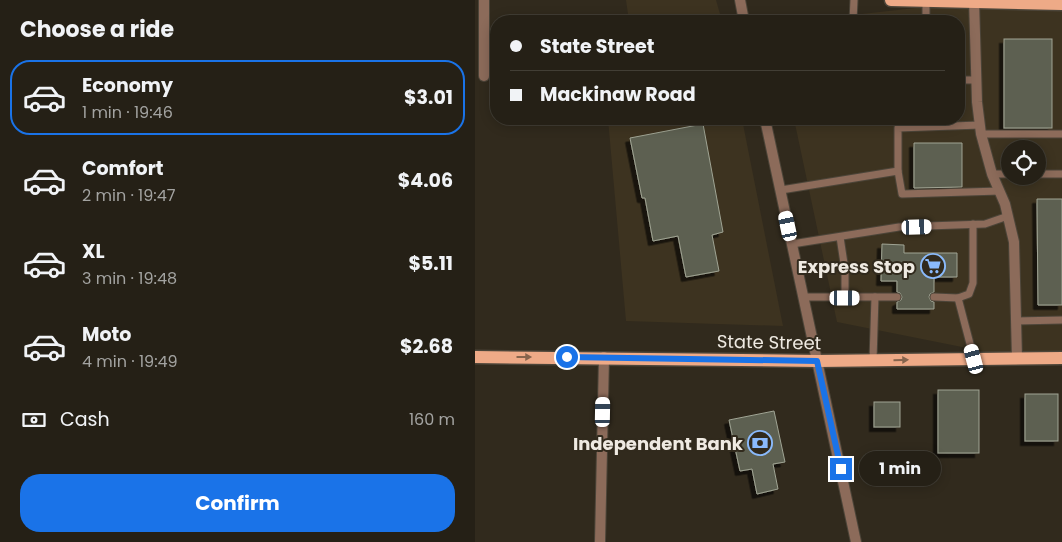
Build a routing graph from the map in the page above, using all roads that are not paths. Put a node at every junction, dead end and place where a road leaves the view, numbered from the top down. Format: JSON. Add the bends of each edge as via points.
{"nodes":[{"id":1,"x":484,"y":0,"type":"edge"},
{"id":2,"x":739,"y":0,"type":"edge"},
{"id":3,"x":854,"y":0,"type":"edge"},
{"id":4,"x":891,"y":0,"type":"edge"},
{"id":5,"x":926,"y":1,"type":"edge"},
{"id":6,"x":974,"y":1,"type":"edge"},
{"id":7,"x":1062,"y":4,"type":"edge"},
{"id":8,"x":743,"y":15,"type":"edge"},
{"id":9,"x":853,"y":15,"type":"edge"},
{"id":10,"x":926,"y":15,"type":"edge"},
{"id":11,"x":484,"y":76,"type":"dead end"},
{"id":12,"x":965,"y":80,"type":"edge"},
{"id":13,"x":976,"y":80,"type":"junction"},
{"id":14,"x":766,"y":125,"type":"edge"},
{"id":15,"x":981,"y":130,"type":"junction"},
{"id":16,"x":1062,"y":134,"type":"edge"},
{"id":17,"x":899,"y":171,"type":"junction"},
{"id":18,"x":993,"y":174,"type":"junction"},
{"id":19,"x":1001,"y":174,"type":"edge"},
{"id":20,"x":1046,"y":174,"type":"edge"},
{"id":21,"x":1062,"y":174,"type":"edge"},
{"id":22,"x":781,"y":190,"type":"junction"},
{"id":23,"x":1000,"y":191,"type":"junction"},
{"id":24,"x":1008,"y":216,"type":"junction"},
{"id":25,"x":973,"y":224,"type":"junction"},
{"id":26,"x":840,"y":237,"type":"junction"},
{"id":27,"x":792,"y":244,"type":"junction"},
{"id":28,"x":804,"y":297,"type":"junction"},
{"id":29,"x":845,"y":298,"type":"junction"},
{"id":30,"x":875,"y":298,"type":"junction"},
{"id":31,"x":897,"y":298,"type":"dead end"},
{"id":32,"x":934,"y":298,"type":"dead end"},
{"id":33,"x":958,"y":298,"type":"junction"},
{"id":34,"x":1062,"y":320,"type":"edge"},
{"id":35,"x":1016,"y":321,"type":"junction"},
{"id":36,"x":475,"y":357,"type":"edge"},
{"id":37,"x":604,"y":357,"type":"junction"},
{"id":38,"x":1017,"y":358,"type":"junction"},
{"id":39,"x":1062,"y":358,"type":"edge"},
{"id":40,"x":974,"y":359,"type":"junction"},
{"id":41,"x":873,"y":360,"type":"junction"},
{"id":42,"x":817,"y":361,"type":"junction"},
{"id":43,"x":600,"y":542,"type":"edge"},
{"id":44,"x":856,"y":542,"type":"edge"}],
"edges":[{"from":1,"to":11,"type":"street"},
{"from":2,"to":8,"type":"street"},
{"from":3,"to":9,"type":"lane"},
{"from":4,"to":5,"type":"main road"},
{"from":5,"to":6,"type":"main road"},
{"from":5,"to":10,"type":"lane"},
{"from":6,"to":7,"type":"main road"},
{"from":6,"to":13,"type":"street"},
{"from":12,"to":13,"type":"lane"},
{"from":13,"to":15,"type":"street"},
{"from":14,"to":22,"type":"street"},
{"from":15,"to":16,"type":"lane"},
{"from":15,"to":17,"type":"lane","via":[[898,128]]},
{"from":15,"to":18,"type":"street"},
{"from":17,"to":22,"type":"lane"},
{"from":17,"to":23,"type":"lane","via":[[902,194]]},
{"from":18,"to":19,"type":"lane"},
{"from":18,"to":23,"type":"street"},
{"from":20,"to":21,"type":"lane"},
{"from":22,"to":27,"type":"street"},
{"from":23,"to":24,"type":"street"},
{"from":24,"to":25,"type":"lane","via":[[985,224]]},
{"from":24,"to":35,"type":"street","via":[[1014,242]]},
{"from":25,"to":26,"type":"lane","via":[[899,228]]},
{"from":25,"to":33,"type":"lane","via":[[973,282],[969,294]]},
{"from":26,"to":27,"type":"lane"},
{"from":26,"to":29,"type":"lane"},
{"from":27,"to":28,"type":"street"},
{"from":28,"to":29,"type":"lane"},
{"from":28,"to":42,"type":"street"},
{"from":29,"to":30,"type":"lane"},
{"from":30,"to":31,"type":"lane"},
{"from":30,"to":41,"type":"lane"},
{"from":32,"to":33,"type":"lane"},
{"from":33,"to":40,"type":"lane"},
{"from":34,"to":35,"type":"lane"},
{"from":35,"to":38,"type":"street"},
{"from":36,"to":37,"type":"main road","name":"State Street","one_way":true},
{"from":37,"to":42,"type":"main road","name":"State Street"},
{"from":37,"to":43,"type":"street"},
{"from":38,"to":39,"type":"main road","name":"State Street"},
{"from":38,"to":40,"type":"main road","name":"State Street"},
{"from":41,"to":40,"type":"main road","name":"State Street","one_way":true},
{"from":41,"to":42,"type":"main road","name":"State Street"},
{"from":42,"to":44,"type":"street"}]}
